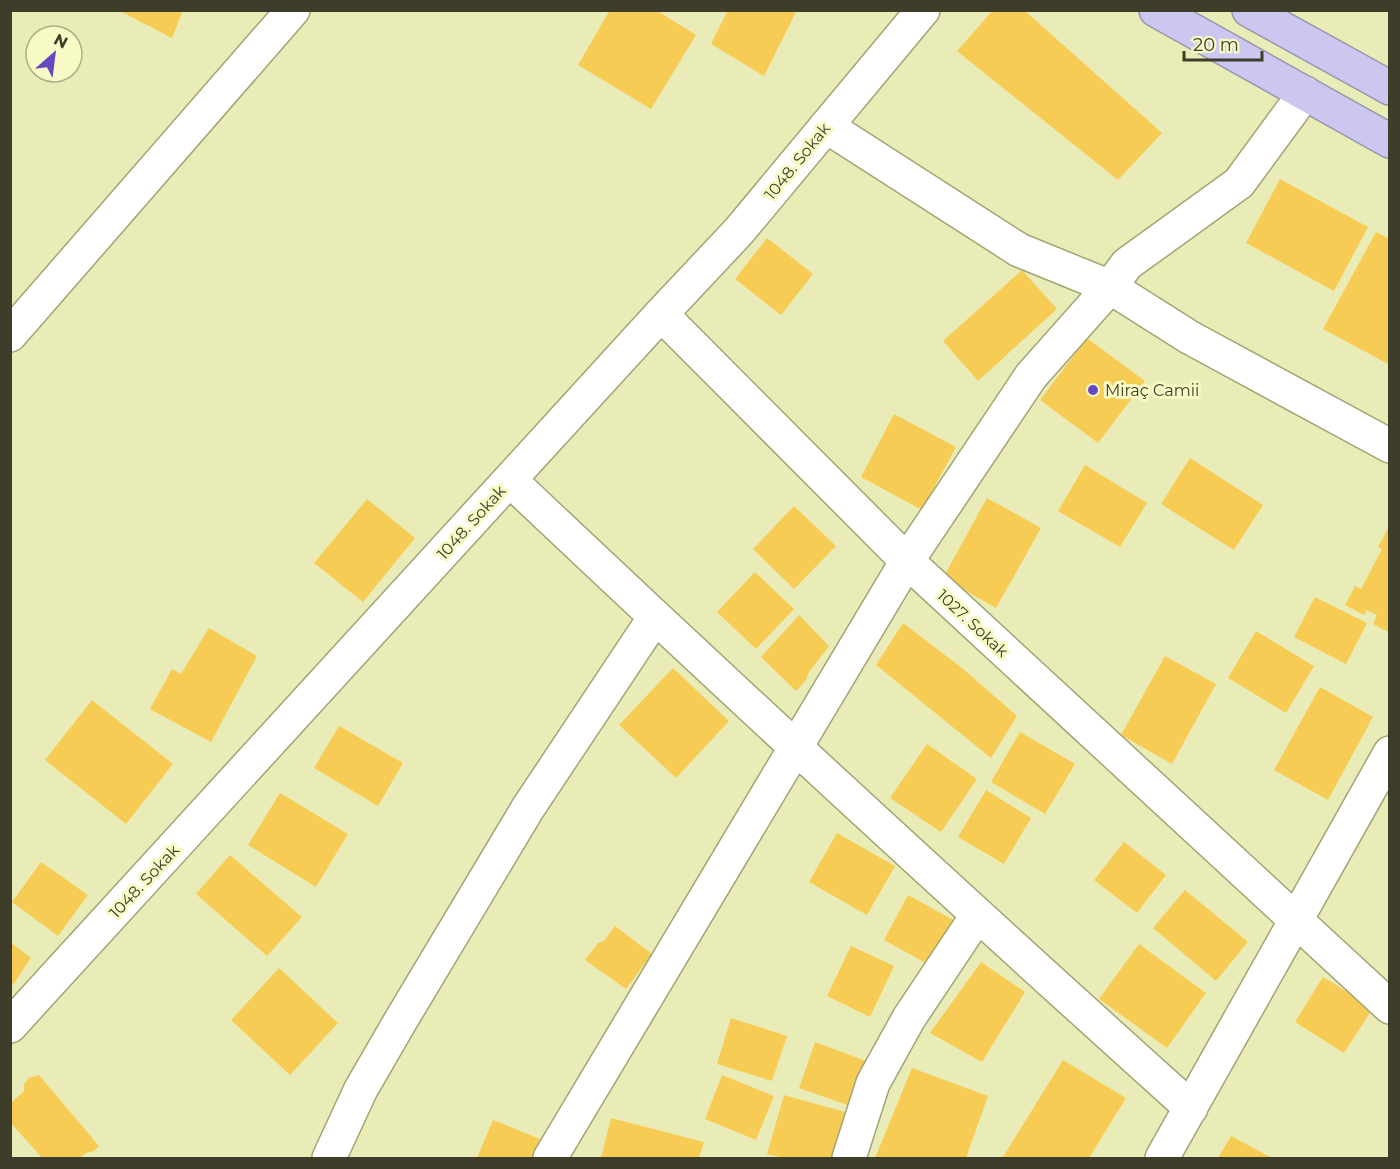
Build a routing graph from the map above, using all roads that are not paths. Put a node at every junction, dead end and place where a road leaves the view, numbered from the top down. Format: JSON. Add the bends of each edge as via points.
{"nodes":[{"id":1,"x":293,"y":10,"type":"edge"},
{"id":2,"x":923,"y":10,"type":"edge"},
{"id":3,"x":1156,"y":10,"type":"edge"},
{"id":4,"x":1249,"y":10,"type":"edge"},
{"id":5,"x":1389,"y":88,"type":"edge"},
{"id":6,"x":1305,"y":93,"type":"junction"},
{"id":7,"x":826,"y":126,"type":"junction"},
{"id":8,"x":1389,"y":141,"type":"edge"},
{"id":9,"x":1110,"y":286,"type":"junction"},
{"id":10,"x":661,"y":314,"type":"junction"},
{"id":11,"x":10,"y":335,"type":"edge"},
{"id":12,"x":1389,"y":446,"type":"edge"},
{"id":13,"x":510,"y":480,"type":"junction"},
{"id":14,"x":907,"y":561,"type":"junction"},
{"id":15,"x":655,"y":617,"type":"junction"},
{"id":16,"x":795,"y":748,"type":"junction"},
{"id":17,"x":1389,"y":753,"type":"edge"},
{"id":18,"x":977,"y":916,"type":"junction"},
{"id":19,"x":1295,"y":921,"type":"junction"},
{"id":20,"x":1389,"y":1007,"type":"edge"},
{"id":21,"x":10,"y":1026,"type":"edge"},
{"id":22,"x":1191,"y":1108,"type":"junction"},
{"id":23,"x":329,"y":1158,"type":"edge"},
{"id":24,"x":550,"y":1158,"type":"edge"},
{"id":25,"x":849,"y":1158,"type":"edge"},
{"id":26,"x":1162,"y":1158,"type":"edge"}],
"edges":[{"from":1,"to":11,"type":"street"},
{"from":2,"to":7,"type":"street","name":"1048. Sokak"},
{"from":3,"to":6,"type":"highway"},
{"from":4,"to":5,"type":"highway"},
{"from":6,"to":8,"type":"highway"},
{"from":6,"to":9,"type":"street","via":[[1239,183],[1127,264]]},
{"from":7,"to":9,"type":"street","via":[[1019,250]]},
{"from":7,"to":10,"type":"street","name":"1048. Sokak","via":[[739,231]]},
{"from":9,"to":12,"type":"street","via":[[1189,337]]},
{"from":9,"to":14,"type":"street","via":[[1030,376]]},
{"from":10,"to":13,"type":"street","name":"1048. Sokak"},
{"from":10,"to":14,"type":"street","name":"1027. Sokak"},
{"from":13,"to":15,"type":"street"},
{"from":13,"to":21,"type":"street","name":"1048. Sokak"},
{"from":14,"to":16,"type":"street"},
{"from":14,"to":19,"type":"street","name":"1027. Sokak"},
{"from":15,"to":16,"type":"street"},
{"from":15,"to":23,"type":"street","via":[[528,808],[361,1089]]},
{"from":16,"to":18,"type":"street"},
{"from":16,"to":24,"type":"street"},
{"from":17,"to":19,"type":"street"},
{"from":18,"to":22,"type":"street"},
{"from":18,"to":25,"type":"street","via":[[909,1018],[873,1083]]},
{"from":19,"to":20,"type":"street","name":"1027. Sokak"},
{"from":19,"to":22,"type":"street"},
{"from":22,"to":26,"type":"street"}]}
